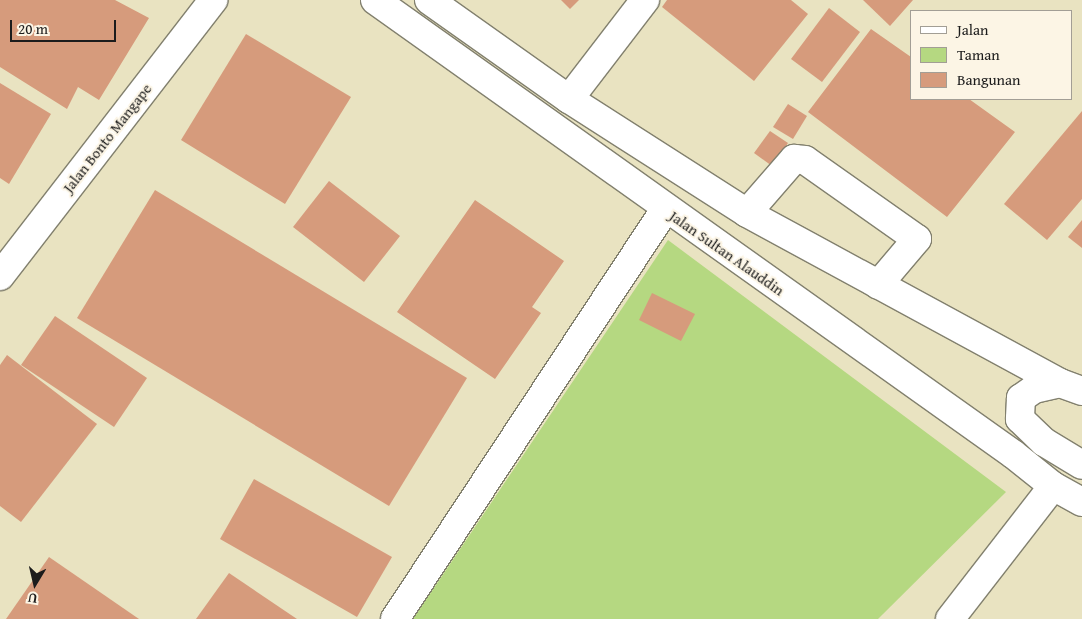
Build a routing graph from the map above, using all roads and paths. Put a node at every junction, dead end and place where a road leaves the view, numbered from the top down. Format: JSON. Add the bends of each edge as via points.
{"nodes":[{"id":1,"x":213,"y":0,"type":"edge"},
{"id":2,"x":375,"y":0,"type":"edge"},
{"id":3,"x":429,"y":0,"type":"edge"},
{"id":4,"x":645,"y":0,"type":"edge"},
{"id":5,"x":569,"y":99,"type":"junction"},
{"id":6,"x":754,"y":206,"type":"junction"},
{"id":7,"x":665,"y":209,"type":"junction"},
{"id":8,"x":0,"y":276,"type":"edge"},
{"id":9,"x":885,"y":276,"type":"junction"},
{"id":10,"x":1071,"y":387,"type":"edge"},
{"id":11,"x":1082,"y":465,"type":"edge"},
{"id":12,"x":1053,"y":486,"type":"junction"},
{"id":13,"x":1082,"y":502,"type":"edge"},
{"id":14,"x":395,"y":619,"type":"edge"},
{"id":15,"x":950,"y":619,"type":"edge"}],
"edges":[{"from":1,"to":8,"type":"main road","name":"Jalan Bonto Mangape"},
{"from":2,"to":7,"type":"main road","name":"Jalan Sultan Alauddin"},
{"from":3,"to":5,"type":"main road"},
{"from":4,"to":5,"type":"main road"},
{"from":5,"to":6,"type":"main road"},
{"from":6,"to":9,"type":"main road"},
{"from":6,"to":9,"type":"main road","via":[[794,159],[805,160],[915,236],[916,244]]},
{"from":7,"to":12,"type":"main road","name":"Jalan Sultan Alauddin","via":[[1013,454]]},
{"from":7,"to":14,"type":"main road"},
{"from":9,"to":10,"type":"main road"},
{"from":10,"to":11,"type":"main road","via":[[1034,389],[1021,398],[1020,419],[1044,442]]},
{"from":12,"to":13,"type":"main road","name":"Jalan Sultan Alauddin"},
{"from":12,"to":15,"type":"main road"}]}
